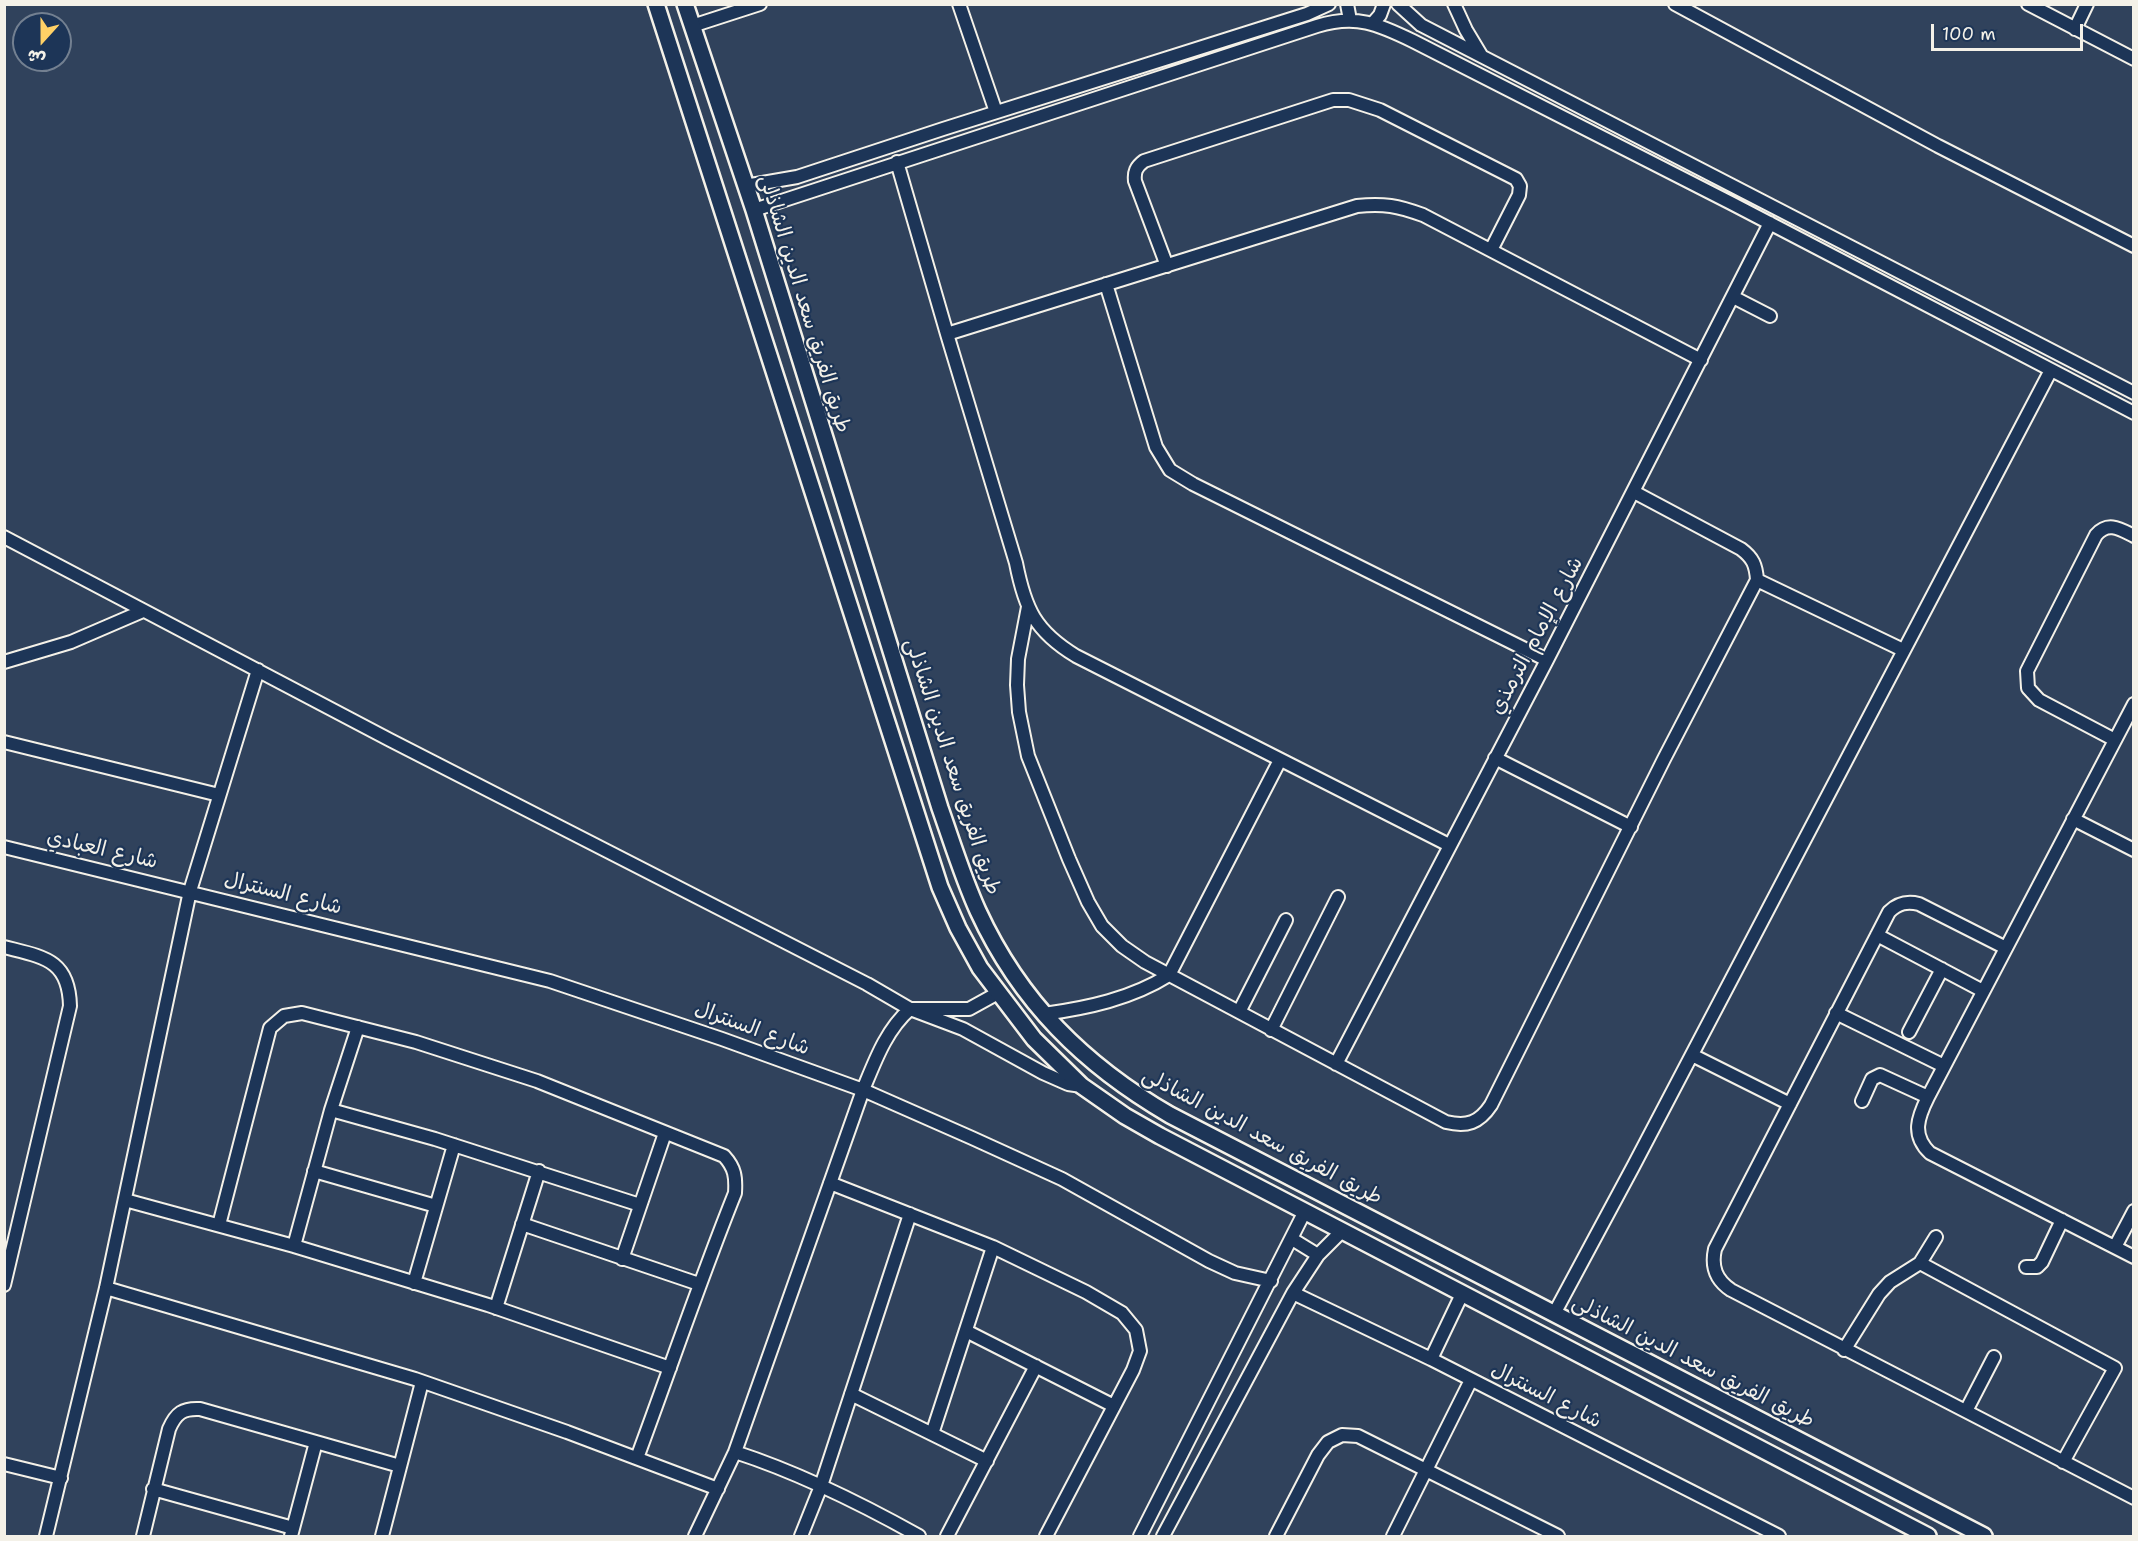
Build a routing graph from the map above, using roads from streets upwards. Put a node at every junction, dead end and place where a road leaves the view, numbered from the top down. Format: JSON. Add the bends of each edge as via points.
{"nodes":[{"id":1,"x":656,"y":4,"type":"edge"},
{"id":2,"x":685,"y":4,"type":"edge"},
{"id":3,"x":760,"y":4,"type":"edge"},
{"id":4,"x":959,"y":4,"type":"edge"},
{"id":5,"x":1329,"y":4,"type":"edge"},
{"id":6,"x":1347,"y":4,"type":"edge"},
{"id":7,"x":1384,"y":4,"type":"edge"},
{"id":8,"x":1398,"y":4,"type":"edge"},
{"id":9,"x":1454,"y":4,"type":"edge"},
{"id":10,"x":1675,"y":4,"type":"edge"},
{"id":11,"x":2028,"y":4,"type":"edge"},
{"id":12,"x":2087,"y":4,"type":"edge"},
{"id":13,"x":1313,"y":12,"type":"junction"},
{"id":14,"x":1350,"y":20,"type":"junction"},
{"id":15,"x":1373,"y":23,"type":"junction"},
{"id":16,"x":1421,"y":25,"type":"junction"},
{"id":17,"x":692,"y":26,"type":"junction"},
{"id":18,"x":1317,"y":26,"type":"junction"},
{"id":19,"x":2075,"y":29,"type":"junction"},
{"id":20,"x":1413,"y":41,"type":"junction"},
{"id":21,"x":1482,"y":56,"type":"junction"},
{"id":22,"x":2133,"y":59,"type":"edge"},
{"id":23,"x":1079,"y":86,"type":"junction"},
{"id":24,"x":1061,"y":91,"type":"junction"},
{"id":25,"x":1083,"y":101,"type":"junction"},
{"id":26,"x":1067,"y":106,"type":"junction"},
{"id":27,"x":996,"y":112,"type":"junction"},
{"id":28,"x":943,"y":129,"type":"junction"},
{"id":29,"x":949,"y":145,"type":"junction"},
{"id":30,"x":897,"y":162,"type":"junction"},
{"id":31,"x":797,"y":177,"type":"junction"},
{"id":32,"x":745,"y":186,"type":"junction"},
{"id":33,"x":1738,"y":188,"type":"junction"},
{"id":34,"x":803,"y":194,"type":"junction"},
{"id":35,"x":1731,"y":203,"type":"junction"},
{"id":36,"x":754,"y":210,"type":"junction"},
{"id":37,"x":1770,"y":223,"type":"junction"},
{"id":38,"x":1820,"y":232,"type":"junction"},
{"id":39,"x":1812,"y":246,"type":"junction"},
{"id":40,"x":2133,"y":246,"type":"edge"},
{"id":41,"x":1491,"y":250,"type":"junction"},
{"id":42,"x":1167,"y":266,"type":"junction"},
{"id":43,"x":1106,"y":284,"type":"junction"},
{"id":44,"x":1733,"y":297,"type":"junction"},
{"id":45,"x":1770,"y":315,"type":"dead end"},
{"id":46,"x":2002,"y":326,"type":"junction"},
{"id":47,"x":947,"y":334,"type":"junction"},
{"id":48,"x":1994,"y":341,"type":"junction"},
{"id":49,"x":1701,"y":360,"type":"junction"},
{"id":50,"x":2051,"y":370,"type":"junction"},
{"id":51,"x":2102,"y":378,"type":"junction"},
{"id":52,"x":2094,"y":393,"type":"junction"},
{"id":53,"x":2133,"y":393,"type":"edge"},
{"id":54,"x":2133,"y":413,"type":"edge"},
{"id":55,"x":1634,"y":492,"type":"junction"},
{"id":56,"x":2133,"y":536,"type":"edge"},
{"id":57,"x":5,"y":538,"type":"edge"},
{"id":58,"x":1758,"y":579,"type":"junction"},
{"id":59,"x":1028,"y":607,"type":"junction"},
{"id":60,"x":143,"y":611,"type":"junction"},
{"id":61,"x":887,"y":636,"type":"junction"},
{"id":62,"x":861,"y":642,"type":"junction"},
{"id":63,"x":1902,"y":650,"type":"junction"},
{"id":64,"x":1547,"y":660,"type":"junction"},
{"id":65,"x":4,"y":662,"type":"edge"},
{"id":66,"x":258,"y":670,"type":"junction"},
{"id":67,"x":900,"y":680,"type":"junction"},
{"id":68,"x":874,"y":683,"type":"junction"},
{"id":69,"x":2133,"y":704,"type":"edge"},
{"id":70,"x":2115,"y":740,"type":"junction"},
{"id":71,"x":4,"y":742,"type":"edge"},
{"id":72,"x":1495,"y":758,"type":"junction"},
{"id":73,"x":1280,"y":760,"type":"junction"},
{"id":74,"x":219,"y":795,"type":"junction"},
{"id":75,"x":2073,"y":819,"type":"junction"},
{"id":76,"x":1631,"y":827,"type":"junction"},
{"id":77,"x":1449,"y":845,"type":"junction"},
{"id":78,"x":4,"y":847,"type":"edge"},
{"id":79,"x":2133,"y":850,"type":"edge"},
{"id":80,"x":190,"y":891,"type":"junction"},
{"id":81,"x":1338,"y":897,"type":"dead end"},
{"id":82,"x":1286,"y":920,"type":"dead end"},
{"id":83,"x":1877,"y":935,"type":"junction"},
{"id":84,"x":2006,"y":948,"type":"junction"},
{"id":85,"x":6,"y":952,"type":"edge"},
{"id":86,"x":1942,"y":969,"type":"junction"},
{"id":87,"x":1169,"y":975,"type":"junction"},
{"id":88,"x":1983,"y":991,"type":"junction"},
{"id":89,"x":998,"y":993,"type":"junction"},
{"id":90,"x":910,"y":1009,"type":"junction"},
{"id":91,"x":1239,"y":1012,"type":"junction"},
{"id":92,"x":1836,"y":1012,"type":"junction"},
{"id":93,"x":1044,"y":1014,"type":"junction"},
{"id":94,"x":358,"y":1027,"type":"junction"},
{"id":95,"x":1270,"y":1030,"type":"junction"},
{"id":96,"x":1909,"y":1032,"type":"dead end"},
{"id":97,"x":1692,"y":1055,"type":"junction"},
{"id":98,"x":1336,"y":1064,"type":"junction"},
{"id":99,"x":1944,"y":1066,"type":"junction"},
{"id":100,"x":1082,"y":1086,"type":"junction"},
{"id":101,"x":863,"y":1090,"type":"junction"},
{"id":102,"x":1928,"y":1097,"type":"junction"},
{"id":103,"x":1862,"y":1101,"type":"dead end"},
{"id":104,"x":1790,"y":1104,"type":"junction"},
{"id":105,"x":331,"y":1110,"type":"junction"},
{"id":106,"x":665,"y":1134,"type":"junction"},
{"id":107,"x":454,"y":1145,"type":"junction"},
{"id":108,"x":1229,"y":1146,"type":"junction"},
{"id":109,"x":1215,"y":1165,"type":"junction"},
{"id":110,"x":1272,"y":1168,"type":"junction"},
{"id":111,"x":314,"y":1171,"type":"junction"},
{"id":112,"x":539,"y":1171,"type":"junction"},
{"id":113,"x":830,"y":1183,"type":"junction"},
{"id":114,"x":1258,"y":1187,"type":"junction"},
{"id":115,"x":125,"y":1200,"type":"junction"},
{"id":116,"x":640,"y":1205,"type":"junction"},
{"id":117,"x":436,"y":1206,"type":"junction"},
{"id":118,"x":1305,"y":1211,"type":"junction"},
{"id":119,"x":2133,"y":1211,"type":"edge"},
{"id":120,"x":910,"y":1214,"type":"junction"},
{"id":121,"x":2062,"y":1220,"type":"junction"},
{"id":122,"x":522,"y":1224,"type":"junction"},
{"id":123,"x":219,"y":1225,"type":"junction"},
{"id":124,"x":1342,"y":1231,"type":"junction"},
{"id":125,"x":1936,"y":1237,"type":"dead end"},
{"id":126,"x":1292,"y":1239,"type":"junction"},
{"id":127,"x":294,"y":1246,"type":"junction"},
{"id":128,"x":993,"y":1247,"type":"junction"},
{"id":129,"x":2115,"y":1247,"type":"junction"},
{"id":130,"x":1318,"y":1255,"type":"junction"},
{"id":131,"x":2133,"y":1257,"type":"edge"},
{"id":132,"x":622,"y":1258,"type":"junction"},
{"id":133,"x":1920,"y":1263,"type":"junction"},
{"id":134,"x":2026,"y":1267,"type":"dead end"},
{"id":135,"x":5,"y":1277,"type":"edge"},
{"id":136,"x":1271,"y":1281,"type":"junction"},
{"id":137,"x":414,"y":1283,"type":"junction"},
{"id":138,"x":699,"y":1284,"type":"junction"},
{"id":139,"x":106,"y":1288,"type":"junction"},
{"id":140,"x":1293,"y":1293,"type":"junction"},
{"id":141,"x":1462,"y":1294,"type":"junction"},
{"id":142,"x":496,"y":1308,"type":"junction"},
{"id":143,"x":1554,"y":1314,"type":"junction"},
{"id":144,"x":966,"y":1331,"type":"junction"},
{"id":145,"x":1844,"y":1350,"type":"junction"},
{"id":146,"x":1994,"y":1358,"type":"dead end"},
{"id":147,"x":1431,"y":1359,"type":"junction"},
{"id":148,"x":1036,"y":1366,"type":"junction"},
{"id":149,"x":670,"y":1368,"type":"junction"},
{"id":150,"x":1471,"y":1380,"type":"junction"},
{"id":151,"x":422,"y":1382,"type":"junction"},
{"id":152,"x":851,"y":1394,"type":"junction"},
{"id":153,"x":1114,"y":1406,"type":"junction"},
{"id":154,"x":1739,"y":1409,"type":"junction"},
{"id":155,"x":1966,"y":1411,"type":"junction"},
{"id":156,"x":1725,"y":1430,"type":"junction"},
{"id":157,"x":1782,"y":1431,"type":"junction"},
{"id":158,"x":932,"y":1434,"type":"junction"},
{"id":159,"x":316,"y":1442,"type":"junction"},
{"id":160,"x":735,"y":1452,"type":"junction"},
{"id":161,"x":1765,"y":1452,"type":"junction"},
{"id":162,"x":637,"y":1458,"type":"junction"},
{"id":163,"x":987,"y":1461,"type":"junction"},
{"id":164,"x":2063,"y":1462,"type":"junction"},
{"id":165,"x":4,"y":1464,"type":"edge"},
{"id":166,"x":400,"y":1466,"type":"junction"},
{"id":167,"x":1426,"y":1470,"type":"junction"},
{"id":168,"x":61,"y":1478,"type":"junction"},
{"id":169,"x":821,"y":1486,"type":"junction"},
{"id":170,"x":153,"y":1489,"type":"junction"},
{"id":171,"x":718,"y":1489,"type":"junction"},
{"id":172,"x":2133,"y":1498,"type":"edge"},
{"id":173,"x":292,"y":1532,"type":"edge"},
{"id":174,"x":46,"y":1536,"type":"edge"},
{"id":175,"x":143,"y":1536,"type":"edge"},
{"id":176,"x":382,"y":1536,"type":"edge"},
{"id":177,"x":695,"y":1536,"type":"edge"},
{"id":178,"x":801,"y":1536,"type":"edge"},
{"id":179,"x":919,"y":1536,"type":"edge"},
{"id":180,"x":948,"y":1536,"type":"edge"},
{"id":181,"x":1046,"y":1536,"type":"edge"},
{"id":182,"x":1140,"y":1536,"type":"edge"},
{"id":183,"x":1163,"y":1536,"type":"edge"},
{"id":184,"x":1276,"y":1536,"type":"edge"},
{"id":185,"x":1393,"y":1536,"type":"edge"},
{"id":186,"x":1558,"y":1536,"type":"edge"},
{"id":187,"x":1779,"y":1536,"type":"edge"},
{"id":188,"x":1928,"y":1536,"type":"edge"},
{"id":189,"x":1984,"y":1536,"type":"edge"}],
"edges":[{"from":1,"to":62,"type":"street"},
{"from":2,"to":17,"type":"street","name":"طريق الفريق سعد الدين الشاذلى"},
{"from":3,"to":17,"type":"street"},
{"from":4,"to":27,"type":"street"},
{"from":5,"to":13,"type":"street"},
{"from":6,"to":14,"type":"street"},
{"from":7,"to":15,"type":"street"},
{"from":8,"to":16,"type":"street"},
{"from":9,"to":21,"type":"street"},
{"from":10,"to":40,"type":"street"},
{"from":11,"to":19,"type":"street"},
{"from":12,"to":19,"type":"street"},
{"from":13,"to":18,"type":"street","via":[[1321,17]]},
{"from":13,"to":23,"type":"street"},
{"from":14,"to":15,"type":"street"},
{"from":14,"to":18,"type":"street"},
{"from":15,"to":20,"type":"street"},
{"from":16,"to":20,"type":"street"},
{"from":16,"to":21,"type":"street"},
{"from":17,"to":32,"type":"street","name":"طريق الفريق سعد الدين الشاذلى"},
{"from":18,"to":25,"type":"street"},
{"from":19,"to":22,"type":"street"},
{"from":20,"to":35,"type":"street"},
{"from":21,"to":33,"type":"street"},
{"from":23,"to":24,"type":"street"},
{"from":23,"to":25,"type":"street","via":[[1077,94]]},
{"from":24,"to":26,"type":"street","via":[[1068,98]]},
{"from":24,"to":27,"type":"street"},
{"from":25,"to":26,"type":"street"},
{"from":26,"to":29,"type":"street"},
{"from":27,"to":28,"type":"street"},
{"from":28,"to":29,"type":"street"},
{"from":28,"to":31,"type":"street"},
{"from":29,"to":30,"type":"street"},
{"from":30,"to":34,"type":"street"},
{"from":30,"to":47,"type":"street"},
{"from":31,"to":32,"type":"street"},
{"from":31,"to":34,"type":"street"},
{"from":32,"to":36,"type":"street","name":"طريق الفريق سعد الدين الشاذلى"},
{"from":33,"to":35,"type":"street"},
{"from":33,"to":38,"type":"street"},
{"from":34,"to":36,"type":"street"},
{"from":35,"to":37,"type":"street"},
{"from":36,"to":61,"type":"street","name":"طريق الفريق سعد الدين الشاذلى"},
{"from":37,"to":39,"type":"street"},
{"from":37,"to":44,"type":"street","name":"شارع الإمام الترمذي"},
{"from":38,"to":39,"type":"street"},
{"from":38,"to":46,"type":"street"},
{"from":39,"to":48,"type":"street"},
{"from":41,"to":42,"type":"street","via":[[1423,215],[1394,205],[1375,204],[1357,206]]},
{"from":41,"to":42,"type":"street","via":[[1519,195],[1516,179],[1372,107],[1333,100],[1138,166],[1135,181]]},
{"from":41,"to":49,"type":"street"},
{"from":42,"to":43,"type":"street"},
{"from":43,"to":47,"type":"street"},
{"from":43,"to":64,"type":"street","via":[[1156,447],[1170,470]]},
{"from":44,"to":45,"type":"street"},
{"from":44,"to":49,"type":"street","name":"شارع الإمام الترمذي"},
{"from":46,"to":48,"type":"street"},
{"from":46,"to":51,"type":"street"},
{"from":47,"to":59,"type":"street"},
{"from":48,"to":50,"type":"street"},
{"from":49,"to":55,"type":"street","name":"شارع الإمام الترمذي"},
{"from":50,"to":52,"type":"street"},
{"from":50,"to":63,"type":"street"},
{"from":51,"to":52,"type":"street"},
{"from":51,"to":53,"type":"street"},
{"from":52,"to":54,"type":"street"},
{"from":55,"to":58,"type":"street","via":[[1751,556]]},
{"from":55,"to":64,"type":"street","name":"شارع الإمام الترمذي"},
{"from":56,"to":70,"type":"street","via":[[2113,526],[2099,531],[2027,672],[2028,688],[2039,700]]},
{"from":57,"to":60,"type":"street"},
{"from":58,"to":63,"type":"street"},
{"from":58,"to":76,"type":"street"},
{"from":59,"to":73,"type":"street","via":[[1054,642]]},
{"from":59,"to":87,"type":"street","via":[[1017,685],[1028,756],[1083,891],[1102,926],[1122,946]]},
{"from":60,"to":65,"type":"street","via":[[71,642]]},
{"from":60,"to":66,"type":"street"},
{"from":61,"to":62,"type":"street","via":[[882,646],[873,648]]},
{"from":61,"to":67,"type":"street","name":"طريق الفريق سعد الدين الشاذلى"},
{"from":62,"to":68,"type":"street"},
{"from":63,"to":97,"type":"street"},
{"from":64,"to":72,"type":"street","name":"شارع الإمام الترمذي"},
{"from":66,"to":74,"type":"street"},
{"from":66,"to":90,"type":"street"},
{"from":67,"to":68,"type":"street","via":[[891,671],[884,671]]},
{"from":67,"to":93,"type":"street","name":"طريق الفريق سعد الدين الشاذلى","via":[[940,808],[978,910],[1011,971]]},
{"from":68,"to":89,"type":"street","via":[[940,887],[958,928]]},
{"from":69,"to":70,"type":"street"},
{"from":70,"to":75,"type":"street"},
{"from":71,"to":74,"type":"street"},
{"from":72,"to":76,"type":"street"},
{"from":72,"to":77,"type":"street","name":"شارع الإمام الترمذي"},
{"from":73,"to":77,"type":"street"},
{"from":73,"to":87,"type":"street"},
{"from":74,"to":80,"type":"street"},
{"from":75,"to":79,"type":"street"},
{"from":75,"to":84,"type":"street"},
{"from":76,"to":98,"type":"street","via":[[1484,1116],[1472,1123],[1446,1122]]},
{"from":77,"to":98,"type":"street","name":"شارع الإمام الترمذي"},
{"from":78,"to":80,"type":"street","name":"شارع العبادي"},
{"from":80,"to":101,"type":"street","name":"شارع السنترال","via":[[550,981]]},
{"from":80,"to":115,"type":"street"},
{"from":81,"to":95,"type":"street"},
{"from":82,"to":91,"type":"street"},
{"from":83,"to":84,"type":"street","via":[[1894,907],[1913,902]]},
{"from":83,"to":86,"type":"street"},
{"from":83,"to":92,"type":"street"},
{"from":84,"to":88,"type":"street"},
{"from":85,"to":135,"type":"street","via":[[50,961],[63,973],[70,988],[70,1006]]},
{"from":86,"to":88,"type":"street"},
{"from":86,"to":96,"type":"street"},
{"from":87,"to":91,"type":"street"},
{"from":87,"to":93,"type":"street","via":[[1119,998],[1082,1009]]},
{"from":88,"to":99,"type":"street"},
{"from":89,"to":90,"type":"street","via":[[969,1009]]},
{"from":89,"to":100,"type":"street","via":[[1034,1039]]},
{"from":90,"to":100,"type":"street","via":[[963,1029],[1050,1076]]},
{"from":90,"to":101,"type":"street","via":[[893,1026]]},
{"from":91,"to":95,"type":"street"},
{"from":92,"to":99,"type":"street"},
{"from":92,"to":104,"type":"street"},
{"from":93,"to":108,"type":"street","name":"طريق الفريق سعد الدين الشاذلى","via":[[1078,1050],[1130,1091]]},
{"from":94,"to":105,"type":"street"},
{"from":94,"to":106,"type":"street","via":[[537,1081]]},
{"from":94,"to":123,"type":"street","via":[[302,1013],[284,1016],[270,1028]]},
{"from":95,"to":98,"type":"street"},
{"from":97,"to":104,"type":"street"},
{"from":97,"to":143,"type":"street"},
{"from":99,"to":102,"type":"street"},
{"from":100,"to":109,"type":"street","via":[[1125,1116]]},
{"from":101,"to":113,"type":"street"},
{"from":101,"to":136,"type":"street","name":"شارع السنترال","via":[[1062,1179],[1209,1262],[1236,1274]]},
{"from":102,"to":103,"type":"street","via":[[1880,1075],[1872,1079]]},
{"from":102,"to":121,"type":"street","via":[[1917,1130],[1919,1140],[1930,1153]]},
{"from":104,"to":145,"type":"street","via":[[1715,1249],[1714,1268],[1723,1285]]},
{"from":105,"to":107,"type":"street"},
{"from":105,"to":111,"type":"street"},
{"from":106,"to":116,"type":"street"},
{"from":106,"to":138,"type":"street","via":[[724,1156],[736,1178],[735,1193]]},
{"from":107,"to":112,"type":"street"},
{"from":107,"to":117,"type":"street"},
{"from":108,"to":109,"type":"street","via":[[1234,1156],[1232,1163]]},
{"from":108,"to":110,"type":"street","name":"طريق الفريق سعد الدين الشاذلى"},
{"from":109,"to":114,"type":"street"},
{"from":110,"to":114,"type":"street","via":[[1256,1172]]},
{"from":110,"to":143,"type":"street","name":"طريق الفريق سعد الدين الشاذلى"},
{"from":111,"to":117,"type":"street"},
{"from":111,"to":127,"type":"street"},
{"from":112,"to":116,"type":"street"},
{"from":112,"to":122,"type":"street"},
{"from":113,"to":120,"type":"street"},
{"from":113,"to":160,"type":"street"},
{"from":114,"to":118,"type":"street"},
{"from":115,"to":123,"type":"street"},
{"from":115,"to":139,"type":"street"},
{"from":116,"to":132,"type":"street"},
{"from":117,"to":137,"type":"street"},
{"from":118,"to":124,"type":"street"},
{"from":118,"to":126,"type":"street"},
{"from":119,"to":129,"type":"street"},
{"from":120,"to":128,"type":"street"},
{"from":120,"to":152,"type":"street"},
{"from":121,"to":129,"type":"street"},
{"from":121,"to":134,"type":"street","via":[[2042,1262],[2037,1267]]},
{"from":122,"to":132,"type":"street"},
{"from":122,"to":142,"type":"street"},
{"from":123,"to":127,"type":"street"},
{"from":124,"to":130,"type":"street"},
{"from":124,"to":141,"type":"street"},
{"from":125,"to":133,"type":"street"},
{"from":126,"to":130,"type":"street"},
{"from":126,"to":136,"type":"street"},
{"from":127,"to":137,"type":"street"},
{"from":128,"to":144,"type":"street"},
{"from":128,"to":153,"type":"street","via":[[1104,1302],[1122,1313],[1136,1330],[1140,1351]]},
{"from":129,"to":131,"type":"street"},
{"from":130,"to":140,"type":"street"},
{"from":132,"to":138,"type":"street"},
{"from":133,"to":145,"type":"street","via":[[1879,1294]]},
{"from":133,"to":164,"type":"street","via":[[2115,1368]]},
{"from":136,"to":182,"type":"street"},
{"from":137,"to":142,"type":"street"},
{"from":138,"to":149,"type":"street"},
{"from":139,"to":151,"type":"street"},
{"from":139,"to":168,"type":"street"},
{"from":140,"to":147,"type":"street","name":"شارع السنترال"},
{"from":140,"to":183,"type":"street"},
{"from":141,"to":147,"type":"street"},
{"from":141,"to":156,"type":"street"},
{"from":142,"to":149,"type":"street"},
{"from":143,"to":154,"type":"street","name":"طريق الفريق سعد الدين الشاذلى"},
{"from":144,"to":148,"type":"street"},
{"from":144,"to":158,"type":"street"},
{"from":145,"to":155,"type":"street"},
{"from":146,"to":155,"type":"street"},
{"from":147,"to":150,"type":"street","name":"شارع السنترال"},
{"from":148,"to":153,"type":"street"},
{"from":148,"to":163,"type":"street"},
{"from":149,"to":162,"type":"street"},
{"from":150,"to":167,"type":"street"},
{"from":150,"to":187,"type":"street","name":"شارع السنترال"},
{"from":151,"to":162,"type":"street"},
{"from":151,"to":166,"type":"street"},
{"from":152,"to":158,"type":"street"},
{"from":152,"to":169,"type":"street"},
{"from":153,"to":181,"type":"street"},
{"from":154,"to":156,"type":"street","via":[[1748,1418],[1744,1428],[1736,1433]]},
{"from":154,"to":157,"type":"street","name":"طريق الفريق سعد الدين الشاذلى"},
{"from":155,"to":164,"type":"street"},
{"from":156,"to":161,"type":"street"},
{"from":157,"to":161,"type":"street","via":[[1772,1429],[1763,1435],[1761,1446]]},
{"from":157,"to":189,"type":"street","name":"طريق الفريق سعد الدين الشاذلى"},
{"from":158,"to":163,"type":"street"},
{"from":159,"to":166,"type":"street"},
{"from":159,"to":170,"type":"street","via":[[186,1408],[174,1416]]},
{"from":159,"to":173,"type":"street"},
{"from":160,"to":169,"type":"street"},
{"from":160,"to":171,"type":"street"},
{"from":161,"to":188,"type":"street"},
{"from":162,"to":171,"type":"street"},
{"from":163,"to":180,"type":"street"},
{"from":164,"to":172,"type":"street"},
{"from":165,"to":168,"type":"street"},
{"from":166,"to":176,"type":"street"},
{"from":167,"to":184,"type":"street","via":[[1358,1436],[1342,1436],[1328,1442]]},
{"from":167,"to":185,"type":"street"},
{"from":167,"to":186,"type":"street"},
{"from":168,"to":174,"type":"street"},
{"from":169,"to":178,"type":"street"},
{"from":169,"to":179,"type":"street"},
{"from":170,"to":173,"type":"street"},
{"from":170,"to":175,"type":"street"},
{"from":171,"to":177,"type":"street"}]}
